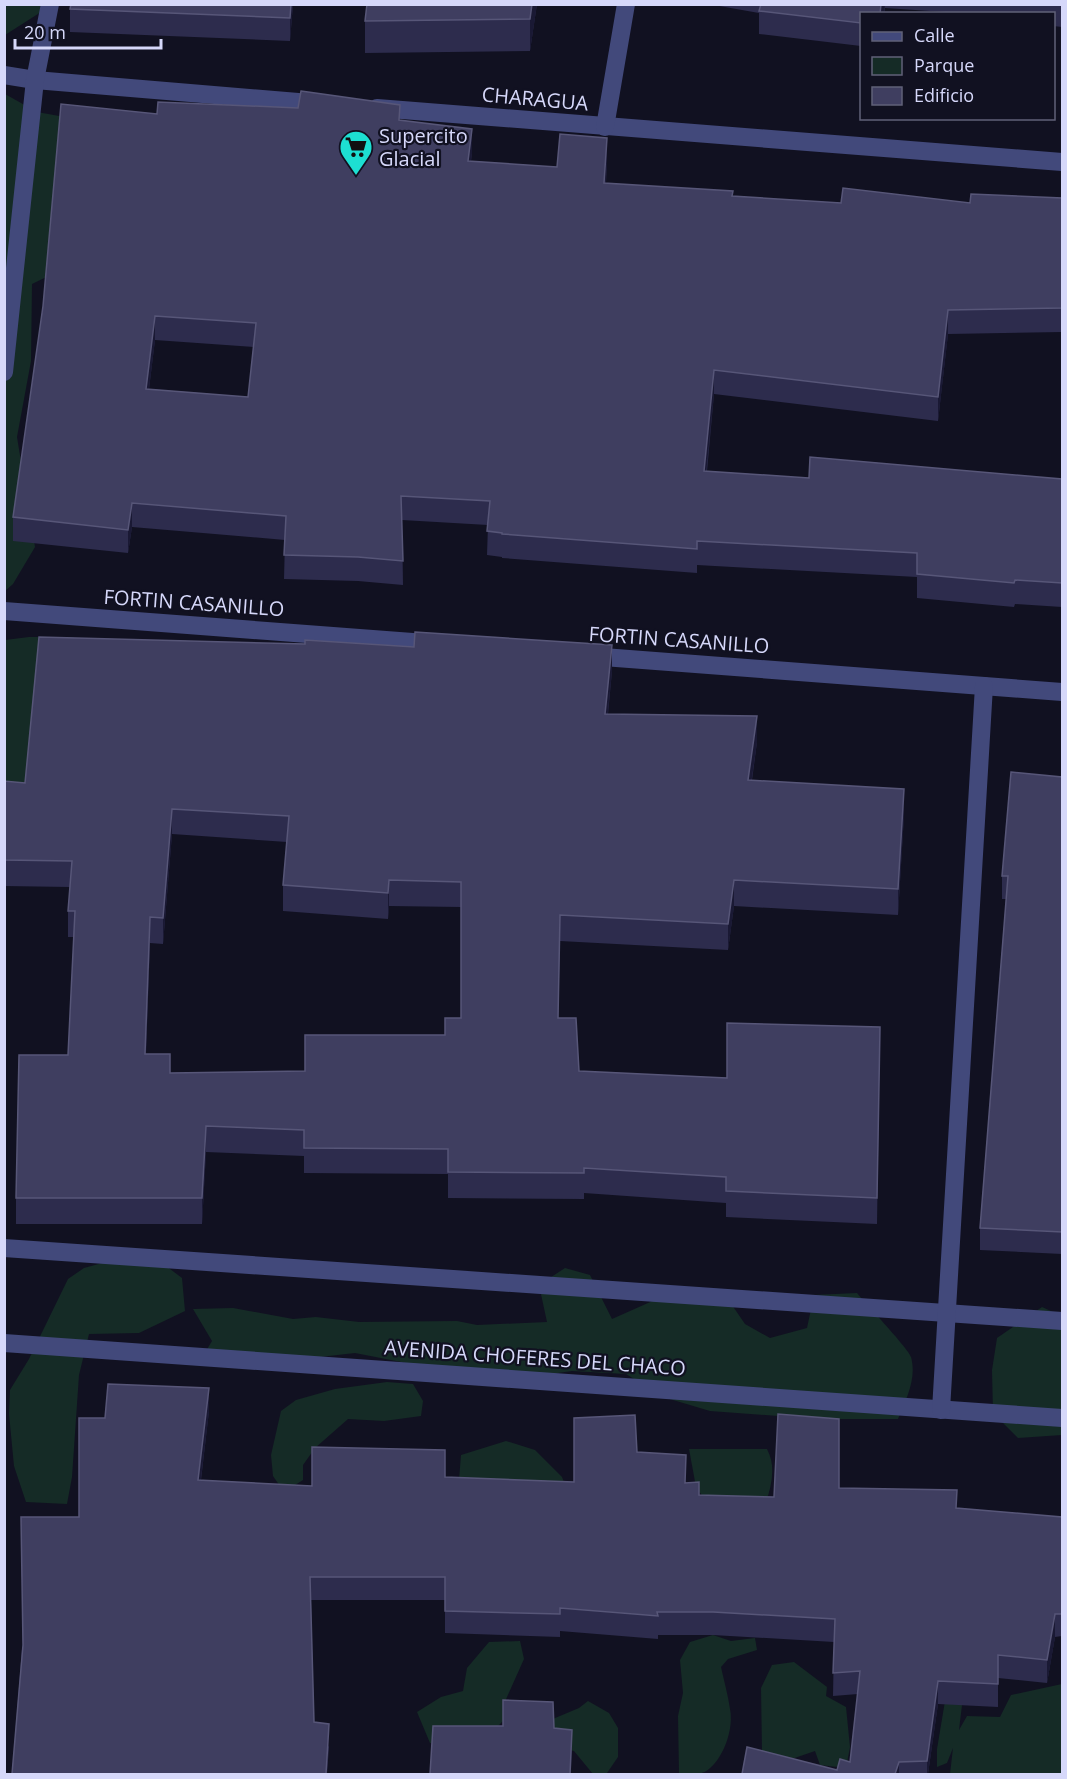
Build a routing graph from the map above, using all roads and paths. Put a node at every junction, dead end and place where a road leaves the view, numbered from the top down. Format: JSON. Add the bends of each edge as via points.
{"nodes":[{"id":1,"x":50,"y":4,"type":"edge"},
{"id":2,"x":626,"y":4,"type":"edge"},
{"id":3,"x":4,"y":75,"type":"edge"},
{"id":4,"x":34,"y":80,"type":"junction"},
{"id":5,"x":605,"y":128,"type":"junction"},
{"id":6,"x":1062,"y":162,"type":"edge"},
{"id":7,"x":4,"y":372,"type":"edge"},
{"id":8,"x":4,"y":611,"type":"edge"},
{"id":9,"x":451,"y":645,"type":"edge"},
{"id":10,"x":569,"y":654,"type":"edge"},
{"id":11,"x":984,"y":686,"type":"junction"},
{"id":12,"x":1062,"y":692,"type":"edge"},
{"id":13,"x":4,"y":1248,"type":"edge"},
{"id":14,"x":947,"y":1312,"type":"junction"},
{"id":15,"x":1062,"y":1321,"type":"edge"},
{"id":16,"x":4,"y":1342,"type":"edge"},
{"id":17,"x":941,"y":1410,"type":"junction"},
{"id":18,"x":1062,"y":1418,"type":"edge"}],
"edges":[{"from":1,"to":4,"type":"street"},
{"from":2,"to":5,"type":"street"},
{"from":3,"to":4,"type":"street","name":"CHARAGUA"},
{"from":4,"to":5,"type":"street","name":"CHARAGUA"},
{"from":4,"to":7,"type":"street"},
{"from":5,"to":6,"type":"street","name":"CHARAGUA"},
{"from":8,"to":9,"type":"street","name":"FORTIN CASANILLO"},
{"from":10,"to":11,"type":"street","name":"FORTIN CASANILLO"},
{"from":11,"to":12,"type":"street","name":"FORTIN CASANILLO"},
{"from":11,"to":14,"type":"street"},
{"from":13,"to":14,"type":"street"},
{"from":14,"to":15,"type":"street"},
{"from":14,"to":17,"type":"street"},
{"from":16,"to":17,"type":"street","name":"AVENIDA CHOFERES DEL CHACO"},
{"from":17,"to":18,"type":"street","name":"AVENIDA CHOFERES DEL CHACO"}]}
